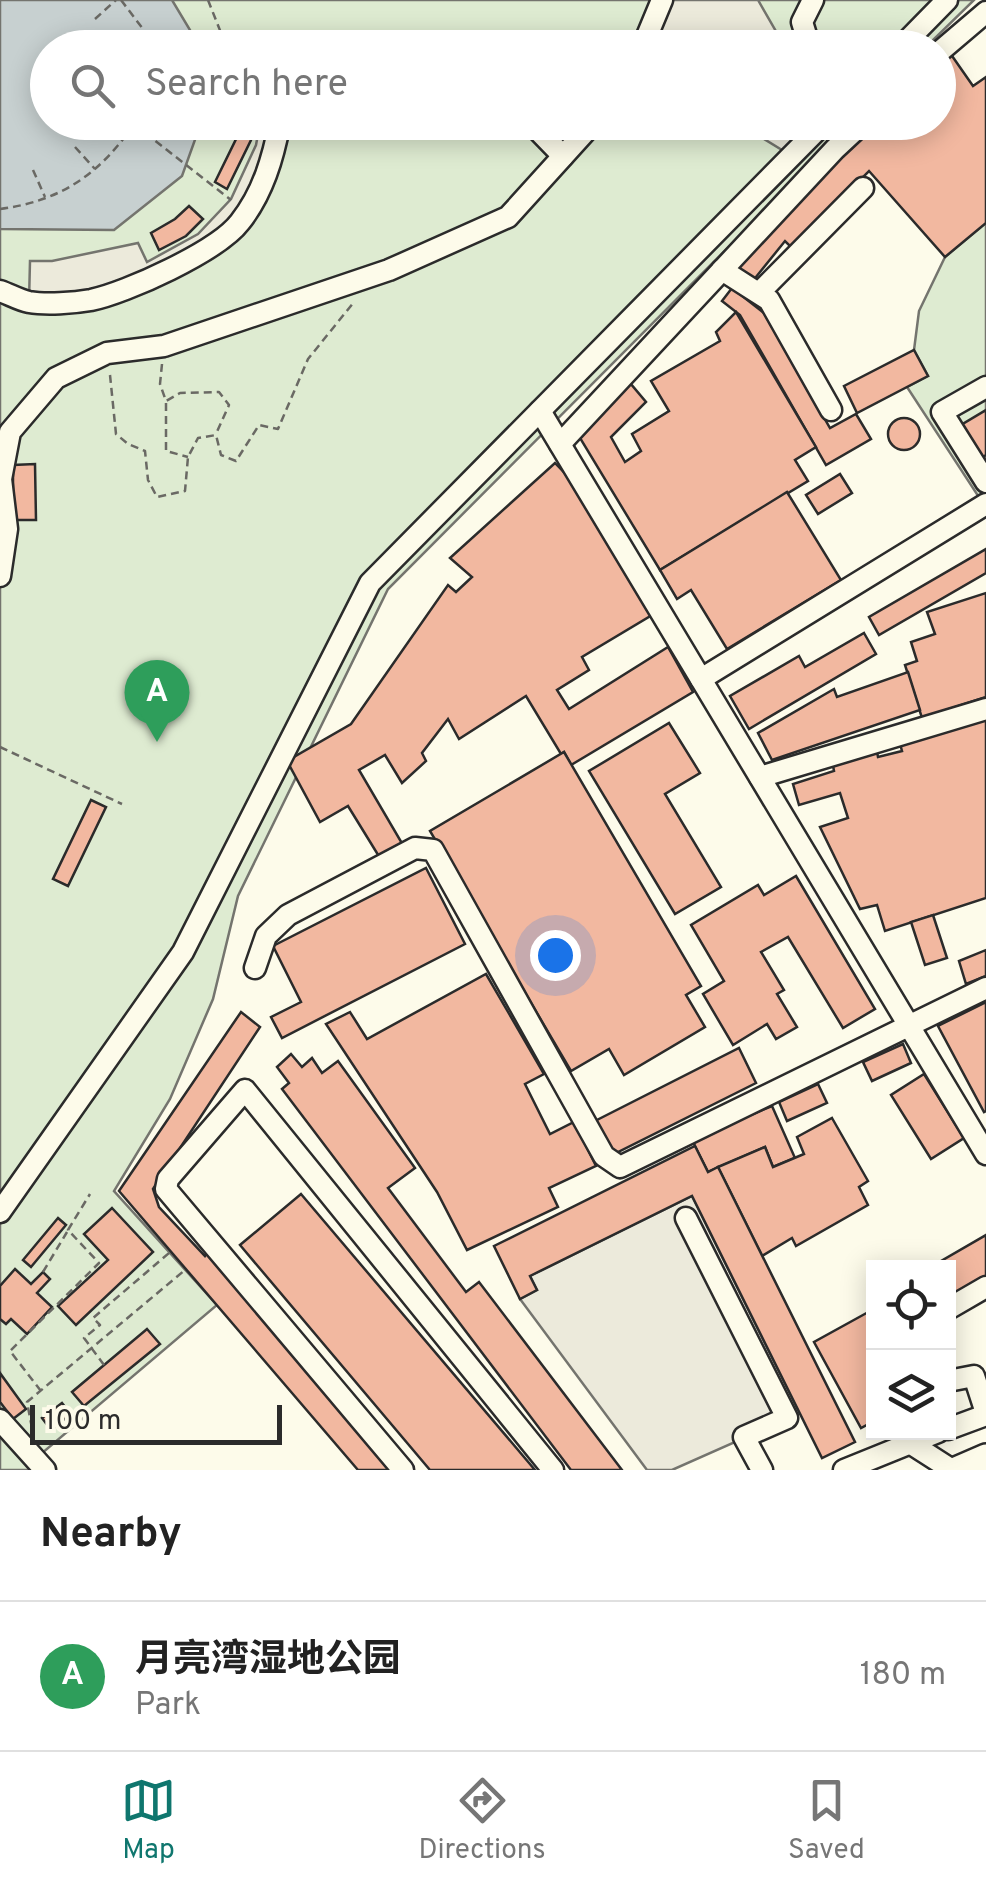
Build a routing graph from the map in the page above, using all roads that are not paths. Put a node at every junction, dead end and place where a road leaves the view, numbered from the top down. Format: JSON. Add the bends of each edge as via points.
{"nodes":[{"id":1,"x":662,"y":0,"type":"edge"},
{"id":2,"x":813,"y":0,"type":"edge"},
{"id":3,"x":947,"y":0,"type":"edge"},
{"id":4,"x":986,"y":12,"type":"edge"},
{"id":5,"x":649,"y":30,"type":"edge"},
{"id":6,"x":804,"y":30,"type":"edge"},
{"id":7,"x":918,"y":30,"type":"edge"},
{"id":8,"x":956,"y":38,"type":"edge"},
{"id":9,"x":276,"y":140,"type":"edge"},
{"id":10,"x":547,"y":140,"type":"edge"},
{"id":11,"x":578,"y":140,"type":"edge"},
{"id":12,"x":808,"y":140,"type":"edge"},
{"id":13,"x":847,"y":140,"type":"edge"},
{"id":14,"x":563,"y":156,"type":"junction"},
{"id":15,"x":863,"y":188,"type":"dead end"},
{"id":16,"x":722,"y":270,"type":"junction"},
{"id":17,"x":0,"y":290,"type":"edge"},
{"id":18,"x":759,"y":294,"type":"junction"},
{"id":19,"x":986,"y":387,"type":"edge"},
{"id":20,"x":831,"y":410,"type":"dead end"},
{"id":21,"x":540,"y":411,"type":"junction"},
{"id":22,"x":560,"y":444,"type":"junction"},
{"id":23,"x":986,"y":482,"type":"edge"},
{"id":24,"x":986,"y":504,"type":"edge"},
{"id":25,"x":0,"y":576,"type":"edge"},
{"id":26,"x":701,"y":678,"type":"junction"},
{"id":27,"x":986,"y":709,"type":"edge"},
{"id":28,"x":760,"y":777,"type":"junction"},
{"id":29,"x":255,"y":968,"type":"dead end"},
{"id":30,"x":986,"y":988,"type":"edge"},
{"id":31,"x":910,"y":1027,"type":"junction"},
{"id":32,"x":986,"y":1154,"type":"edge"},
{"id":33,"x":0,"y":1212,"type":"edge"},
{"id":34,"x":686,"y":1218,"type":"dead end"},
{"id":35,"x":986,"y":1287,"type":"edge"},
{"id":36,"x":956,"y":1304,"type":"edge"},
{"id":37,"x":956,"y":1380,"type":"edge"},
{"id":38,"x":986,"y":1414,"type":"edge"},
{"id":39,"x":0,"y":1420,"type":"edge"},
{"id":40,"x":956,"y":1426,"type":"edge"},
{"id":41,"x":918,"y":1440,"type":"edge"},
{"id":42,"x":910,"y":1443,"type":"junction"},
{"id":43,"x":986,"y":1457,"type":"edge"},
{"id":44,"x":44,"y":1470,"type":"edge"},
{"id":45,"x":403,"y":1470,"type":"edge"},
{"id":46,"x":553,"y":1470,"type":"edge"},
{"id":47,"x":762,"y":1470,"type":"edge"},
{"id":48,"x":844,"y":1470,"type":"edge"},
{"id":49,"x":954,"y":1470,"type":"edge"}],
"edges":[{"from":1,"to":5,"type":"street"},
{"from":2,"to":6,"type":"street"},
{"from":3,"to":7,"type":"street"},
{"from":4,"to":8,"type":"street"},
{"from":9,"to":17,"type":"street","via":[[238,225],[197,255],[91,300],[29,302]]},
{"from":10,"to":14,"type":"street"},
{"from":11,"to":14,"type":"street"},
{"from":12,"to":21,"type":"street"},
{"from":13,"to":16,"type":"street"},
{"from":14,"to":25,"type":"street","via":[[508,217],[389,270],[164,346],[107,353],[56,378],[10,432],[1,479],[7,528]]},
{"from":15,"to":18,"type":"street"},
{"from":16,"to":18,"type":"street"},
{"from":16,"to":22,"type":"street"},
{"from":18,"to":20,"type":"street","via":[[769,300]]},
{"from":19,"to":23,"type":"street","via":[[942,412]]},
{"from":21,"to":22,"type":"street"},
{"from":21,"to":33,"type":"street","via":[[370,583],[183,952]]},
{"from":22,"to":26,"type":"street"},
{"from":24,"to":26,"type":"street"},
{"from":26,"to":28,"type":"street"},
{"from":27,"to":28,"type":"street"},
{"from":28,"to":31,"type":"street"},
{"from":29,"to":31,"type":"street","via":[[266,936],[288,915],[416,848],[433,850],[604,1156],[620,1167]]},
{"from":30,"to":31,"type":"street"},
{"from":31,"to":32,"type":"street"},
{"from":34,"to":47,"type":"street","via":[[786,1418],[744,1438]]},
{"from":35,"to":36,"type":"street"},
{"from":37,"to":38,"type":"street","via":[[974,1376]]},
{"from":38,"to":40,"type":"street"},
{"from":39,"to":44,"type":"street"},
{"from":41,"to":42,"type":"street"},
{"from":42,"to":48,"type":"street"},
{"from":42,"to":49,"type":"street"},
{"from":43,"to":49,"type":"main road"},
{"from":45,"to":46,"type":"street","via":[[166,1189],[246,1090]]}]}
